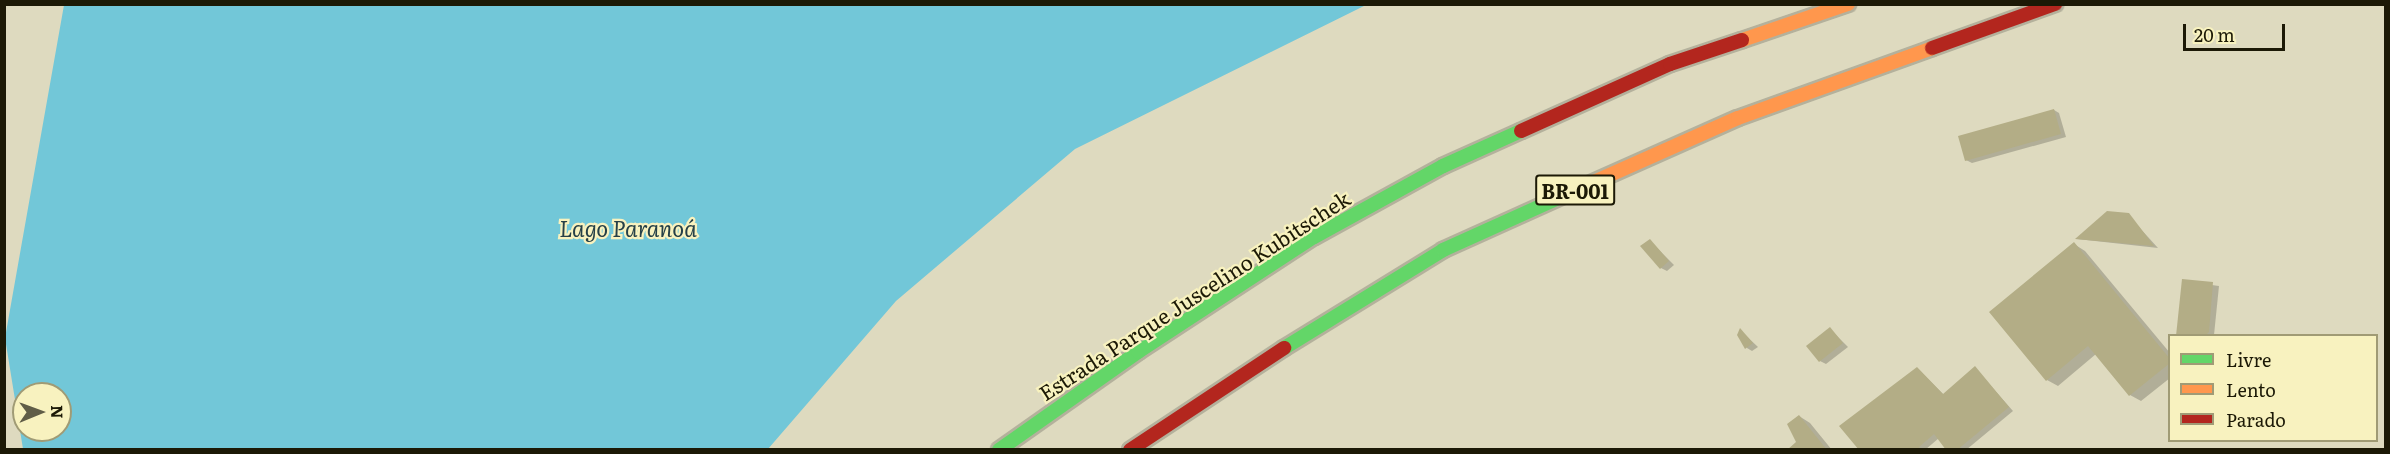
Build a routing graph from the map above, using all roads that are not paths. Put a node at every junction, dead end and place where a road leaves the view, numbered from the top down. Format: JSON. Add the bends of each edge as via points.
{"nodes":[{"id":1,"x":1848,"y":4,"type":"edge"},
{"id":2,"x":2055,"y":4,"type":"edge"},
{"id":3,"x":999,"y":450,"type":"edge"},
{"id":4,"x":1130,"y":450,"type":"edge"}],
"edges":[{"from":1,"to":3,"type":"highway","name":"Estrada Parque Juscelino Kubitschek","via":[[1670,64],[1443,166],[1314,237],[1138,352]]},
{"from":2,"to":4,"type":"highway","number":"BR-001","via":[[1738,118],[1443,250],[1333,315]]}]}
